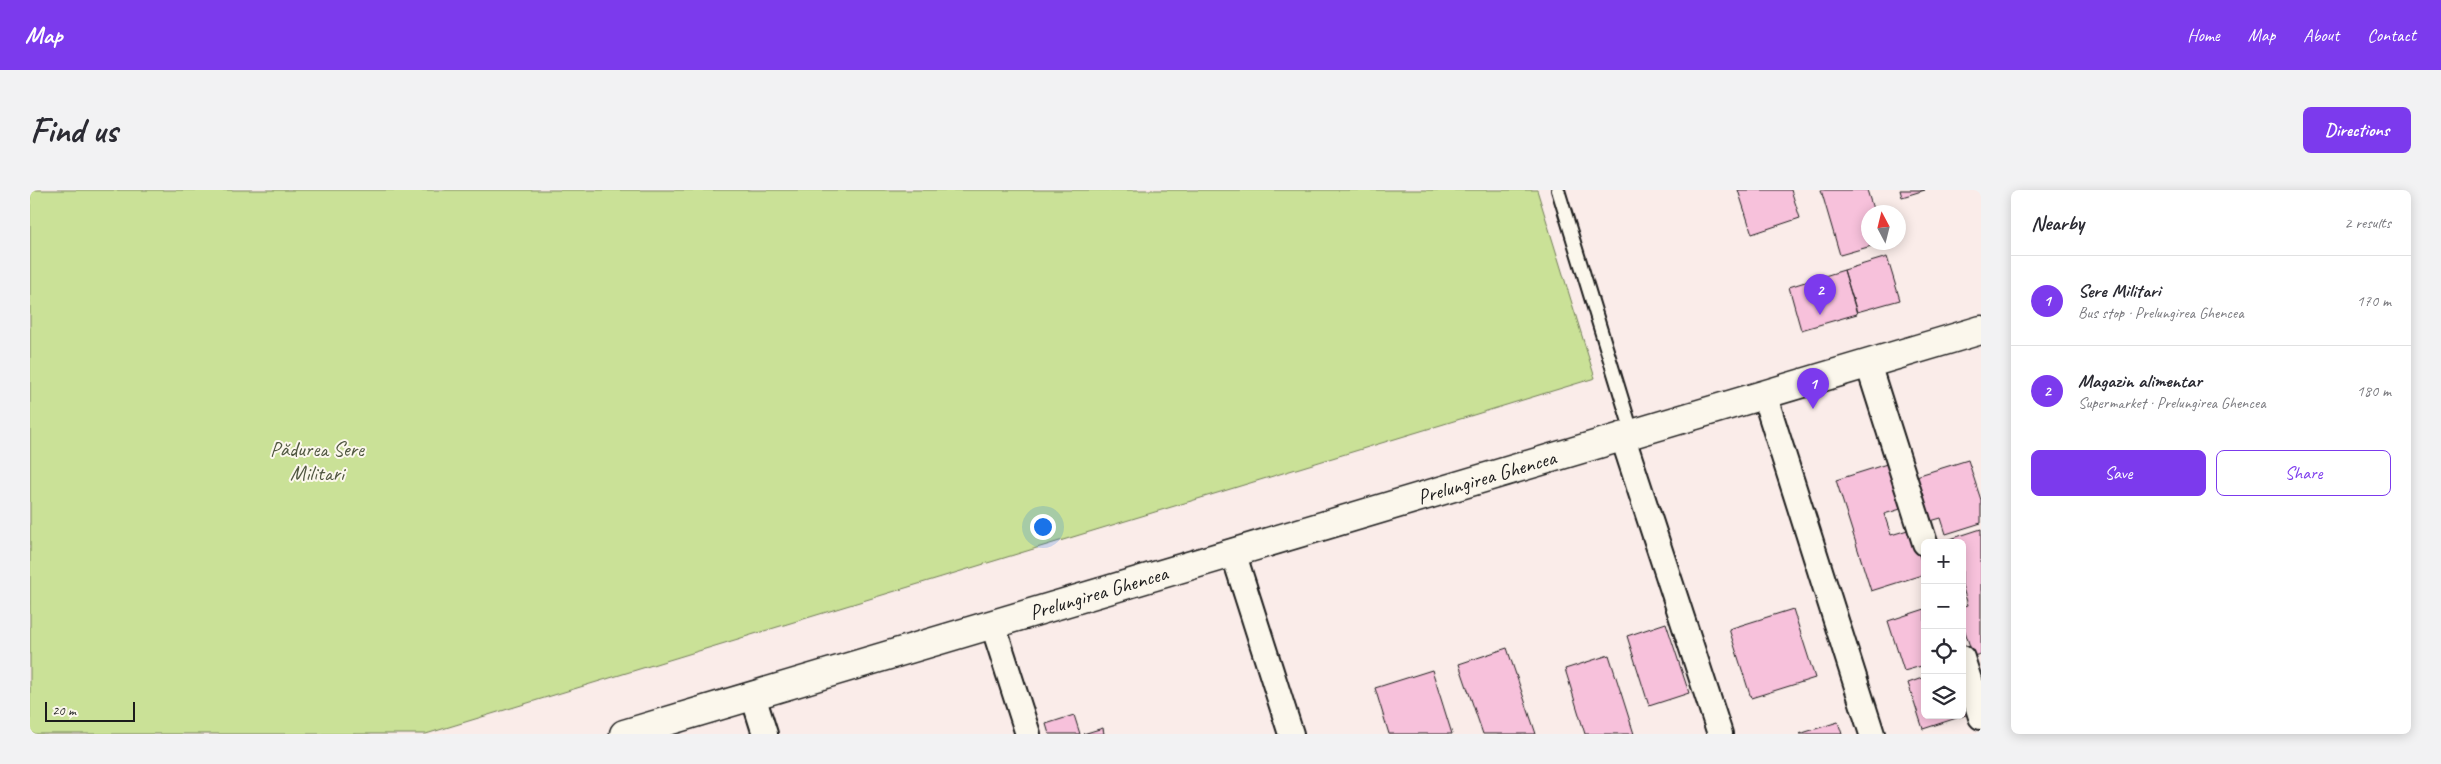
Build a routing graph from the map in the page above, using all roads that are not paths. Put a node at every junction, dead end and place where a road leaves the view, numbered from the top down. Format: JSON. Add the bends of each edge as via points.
{"nodes":[{"id":1,"x":1558,"y":190,"type":"edge"},
{"id":2,"x":1981,"y":330,"type":"edge"},
{"id":3,"x":1868,"y":364,"type":"junction"},
{"id":4,"x":1764,"y":394,"type":"junction"},
{"id":5,"x":1627,"y":434,"type":"junction"},
{"id":6,"x":1924,"y":539,"type":"edge"},
{"id":7,"x":1233,"y":552,"type":"junction"},
{"id":8,"x":993,"y":625,"type":"junction"},
{"id":9,"x":1966,"y":670,"type":"edge"},
{"id":10,"x":753,"y":696,"type":"junction"},
{"id":11,"x":1981,"y":717,"type":"edge"},
{"id":12,"x":624,"y":734,"type":"edge"},
{"id":13,"x":765,"y":734,"type":"edge"},
{"id":14,"x":1028,"y":734,"type":"edge"},
{"id":15,"x":1291,"y":734,"type":"edge"},
{"id":16,"x":1720,"y":734,"type":"edge"},
{"id":17,"x":1872,"y":734,"type":"edge"}],
"edges":[{"from":1,"to":5,"type":"lane"},
{"from":2,"to":3,"type":"main road","name":"Prelungirea Ghencea"},
{"from":3,"to":4,"type":"main road","name":"Prelungirea Ghencea"},
{"from":3,"to":6,"type":"street"},
{"from":4,"to":5,"type":"main road","name":"Prelungirea Ghencea"},
{"from":4,"to":17,"type":"street"},
{"from":5,"to":7,"type":"main road","name":"Prelungirea Ghencea"},
{"from":5,"to":16,"type":"street"},
{"from":7,"to":8,"type":"main road","name":"Prelungirea Ghencea"},
{"from":7,"to":15,"type":"street"},
{"from":8,"to":10,"type":"main road","name":"Prelungirea Ghencea"},
{"from":8,"to":14,"type":"street"},
{"from":9,"to":11,"type":"street"},
{"from":10,"to":12,"type":"main road","name":"Prelungirea Ghencea"},
{"from":10,"to":13,"type":"street"}]}
